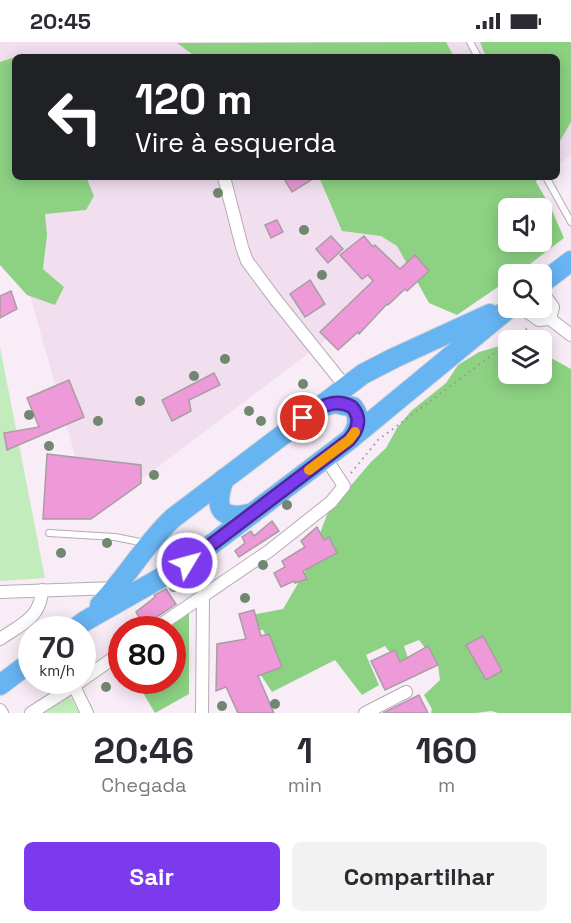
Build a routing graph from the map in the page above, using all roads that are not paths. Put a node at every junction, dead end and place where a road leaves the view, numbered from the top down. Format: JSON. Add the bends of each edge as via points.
{"nodes":[{"id":1,"x":225,"y":180,"type":"edge"},
{"id":2,"x":548,"y":180,"type":"edge"},
{"id":3,"x":571,"y":222,"type":"edge"},
{"id":4,"x":571,"y":261,"type":"edge"},
{"id":5,"x":552,"y":275,"type":"edge"},
{"id":6,"x":498,"y":311,"type":"edge"},
{"id":7,"x":498,"y":315,"type":"edge"},
{"id":8,"x":541,"y":318,"type":"edge"},
{"id":9,"x":545,"y":320,"type":"joint"},
{"id":10,"x":571,"y":335,"type":"edge"},
{"id":11,"x":345,"y":386,"type":"junction"},
{"id":12,"x":319,"y":407,"type":"junction"},
{"id":13,"x":349,"y":440,"type":"junction"},
{"id":14,"x":325,"y":457,"type":"junction"},
{"id":15,"x":224,"y":479,"type":"junction"},
{"id":16,"x":254,"y":512,"type":"junction"},
{"id":17,"x":49,"y":533,"type":"dead end"},
{"id":18,"x":149,"y":544,"type":"junction"},
{"id":19,"x":197,"y":556,"type":"junction"},
{"id":20,"x":116,"y":588,"type":"junction"},
{"id":21,"x":42,"y":590,"type":"junction"},
{"id":22,"x":0,"y":592,"type":"edge"},
{"id":23,"x":203,"y":595,"type":"junction"},
{"id":24,"x":89,"y":616,"type":"edge"},
{"id":25,"x":96,"y":616,"type":"edge"},
{"id":26,"x":173,"y":616,"type":"edge"},
{"id":27,"x":0,"y":639,"type":"edge"},
{"id":28,"x":18,"y":672,"type":"edge"},
{"id":29,"x":0,"y":685,"type":"edge"},
{"id":30,"x":406,"y":692,"type":"dead end"},
{"id":31,"x":61,"y":694,"type":"edge"},
{"id":32,"x":82,"y":694,"type":"edge"},
{"id":33,"x":32,"y":713,"type":"edge"},
{"id":34,"x":87,"y":713,"type":"edge"},
{"id":35,"x":202,"y":713,"type":"edge"},
{"id":36,"x":366,"y":713,"type":"edge"}],
"edges":[{"from":1,"to":11,"type":"street","via":[[247,261]]},
{"from":2,"to":3,"type":"lane"},
{"from":4,"to":5,"type":"highway"},
{"from":6,"to":11,"type":"highway","via":[[394,358]]},
{"from":7,"to":13,"type":"highway"},
{"from":8,"to":9,"type":"street"},
{"from":9,"to":10,"type":"street"},
{"from":11,"to":12,"type":"highway"},
{"from":12,"to":13,"type":"highway","via":[[341,403],[354,409],[358,424]]},
{"from":12,"to":15,"type":"highway"},
{"from":13,"to":14,"type":"highway"},
{"from":14,"to":16,"type":"highway"},
{"from":14,"to":23,"type":"street","via":[[344,486],[331,502],[269,551]]},
{"from":15,"to":16,"type":"highway","via":[[220,508],[237,516]]},
{"from":15,"to":18,"type":"highway","via":[[173,518]]},
{"from":16,"to":19,"type":"highway"},
{"from":17,"to":18,"type":"lane","via":[[115,537]]},
{"from":18,"to":20,"type":"highway"},
{"from":19,"to":23,"type":"street"},
{"from":19,"to":25,"type":"highway"},
{"from":20,"to":21,"type":"street"},
{"from":20,"to":24,"type":"highway"},
{"from":21,"to":22,"type":"street"},
{"from":21,"to":27,"type":"street","via":[[35,614]]},
{"from":23,"to":26,"type":"street"},
{"from":23,"to":35,"type":"street"},
{"from":28,"to":29,"type":"highway"},
{"from":30,"to":36,"type":"street"},
{"from":31,"to":33,"type":"street"},
{"from":32,"to":34,"type":"street"}]}
